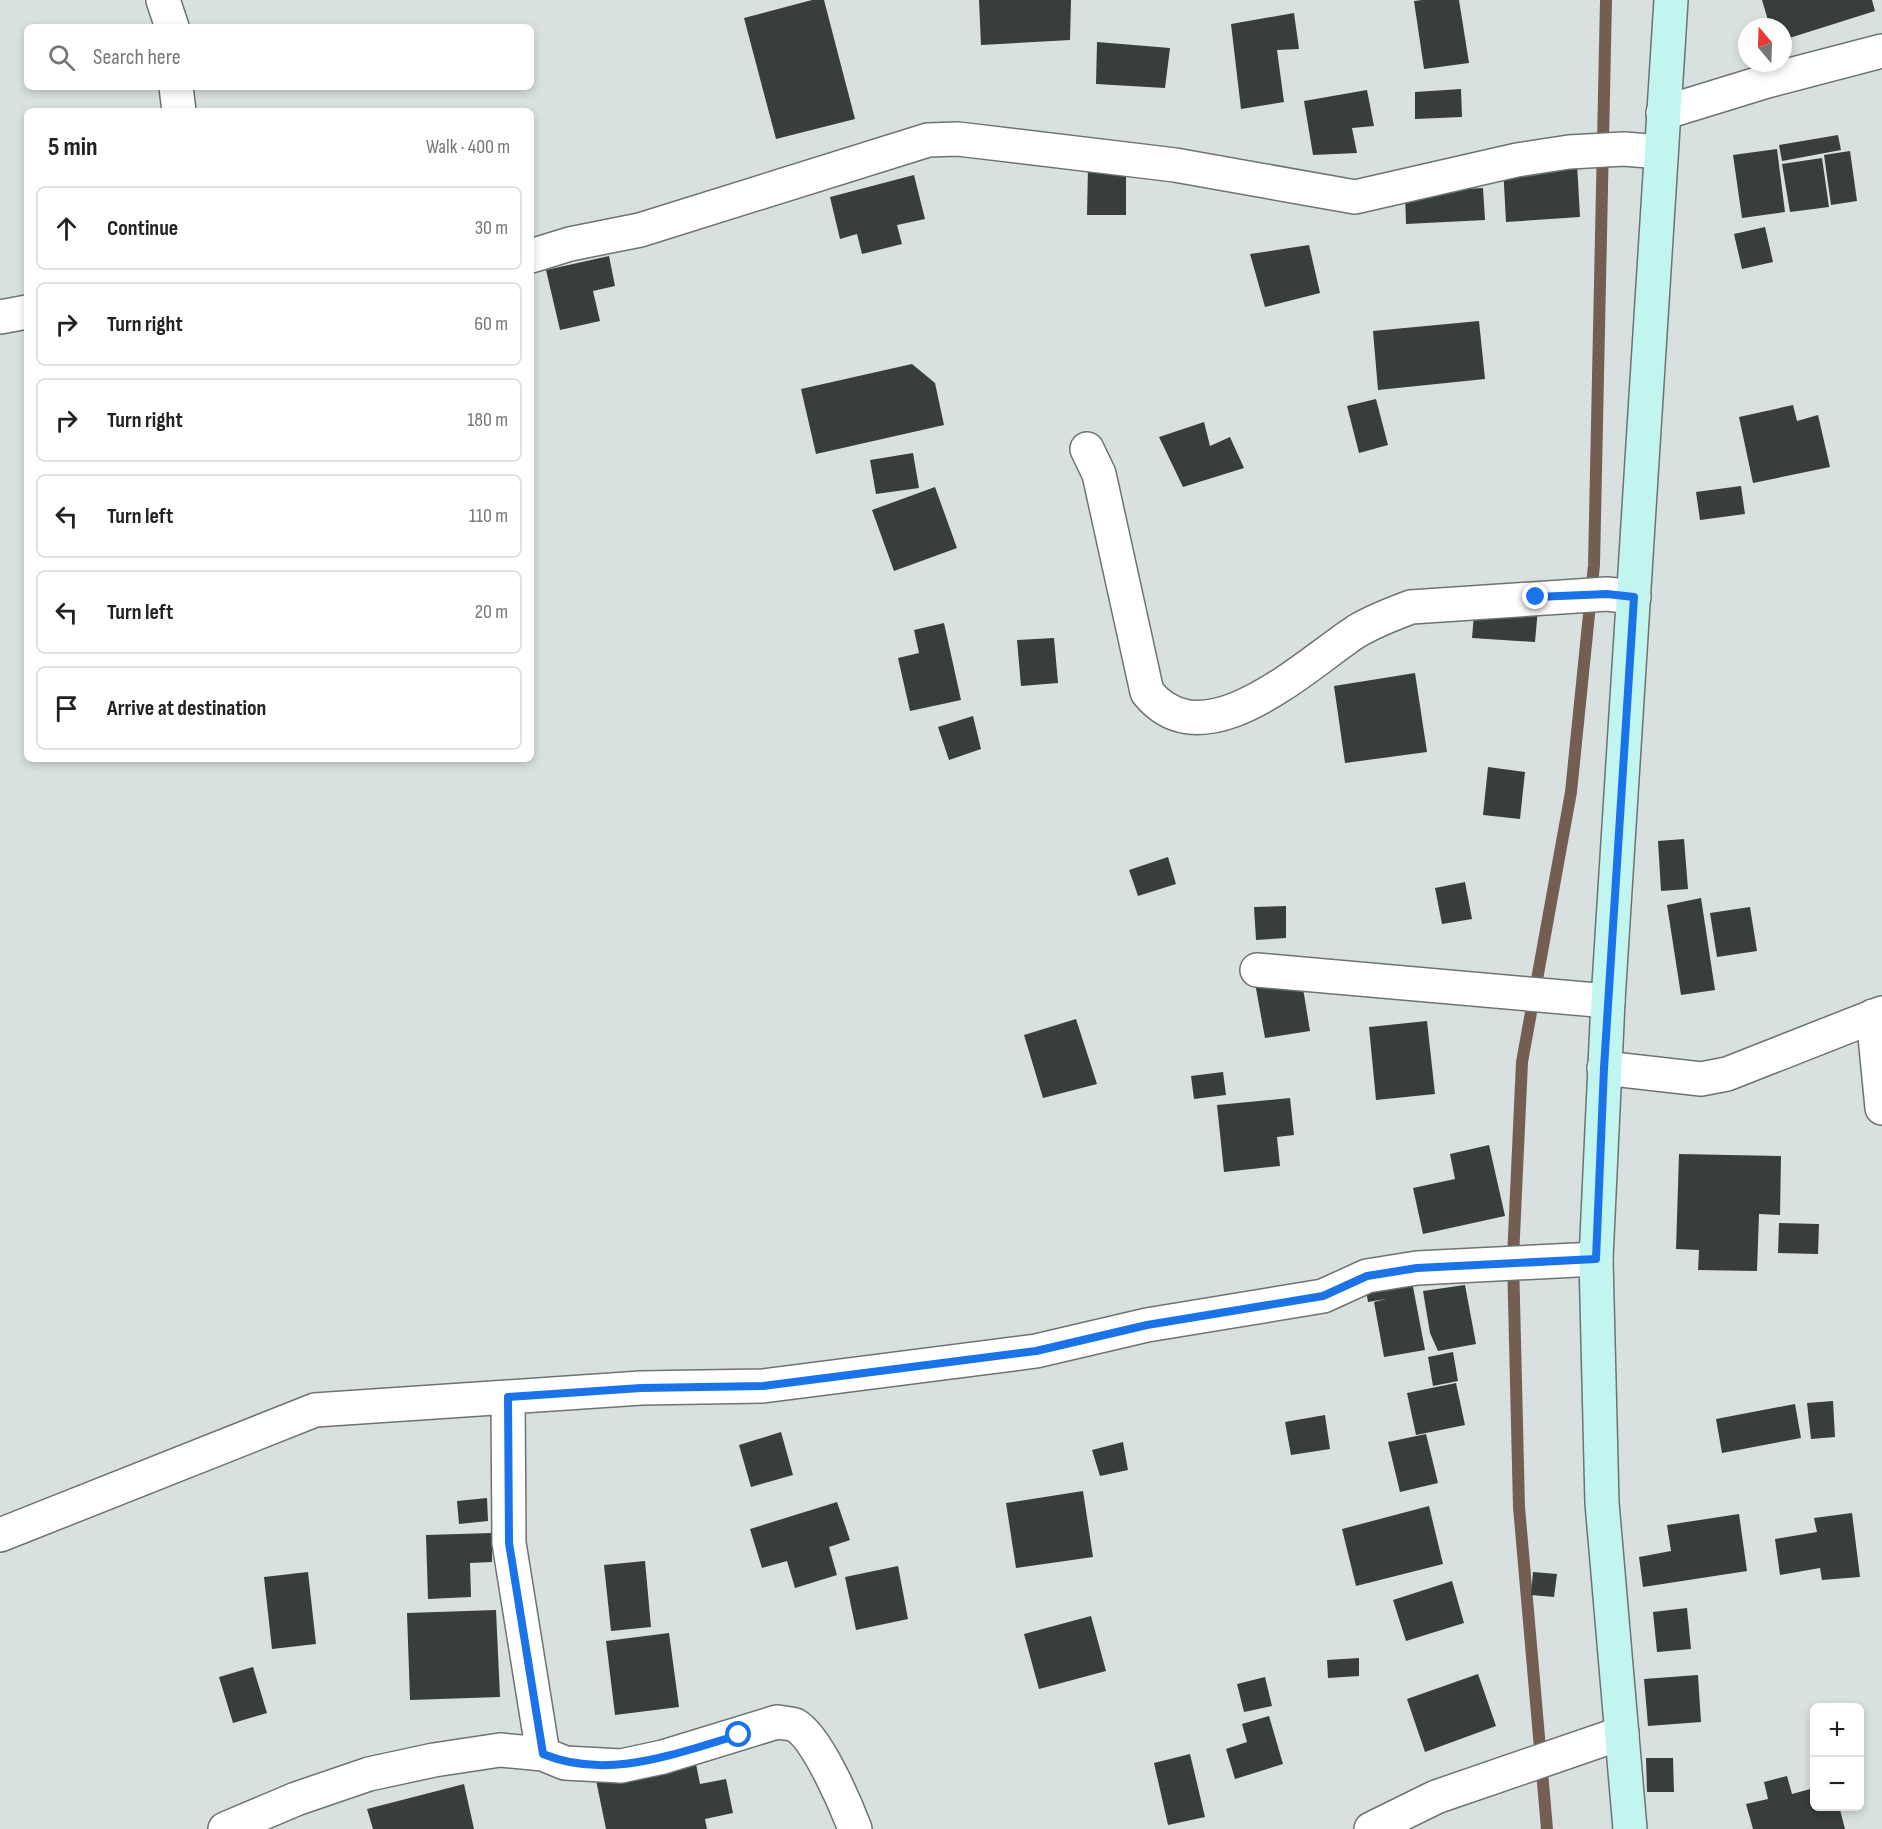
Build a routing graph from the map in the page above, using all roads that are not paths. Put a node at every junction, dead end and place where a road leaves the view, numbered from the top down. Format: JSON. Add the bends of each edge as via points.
{"nodes":[{"id":1,"x":163,"y":0,"type":"edge"},
{"id":2,"x":1671,"y":0,"type":"edge"},
{"id":3,"x":171,"y":24,"type":"edge"},
{"id":4,"x":1882,"y":51,"type":"edge"},
{"id":5,"x":176,"y":90,"type":"edge"},
{"id":6,"x":178,"y":108,"type":"edge"},
{"id":7,"x":1663,"y":113,"type":"junction"},
{"id":8,"x":1661,"y":152,"type":"junction"},
{"id":9,"x":534,"y":255,"type":"edge"},
{"id":10,"x":24,"y":313,"type":"edge"},
{"id":11,"x":0,"y":317,"type":"edge"},
{"id":12,"x":1087,"y":449,"type":"dead end"},
{"id":13,"x":1620,"y":595,"type":"junction"},
{"id":14,"x":1257,"y":970,"type":"dead end"},
{"id":15,"x":1608,"y":1001,"type":"junction"},
{"id":16,"x":1878,"y":1015,"type":"edge"},
{"id":17,"x":1604,"y":1068,"type":"junction"},
{"id":18,"x":1882,"y":1108,"type":"edge"},
{"id":19,"x":1596,"y":1259,"type":"junction"},
{"id":20,"x":508,"y":1397,"type":"junction"},
{"id":21,"x":0,"y":1535,"type":"edge"},
{"id":22,"x":1622,"y":1733,"type":"junction"},
{"id":23,"x":543,"y":1754,"type":"junction"},
{"id":24,"x":225,"y":1829,"type":"edge"},
{"id":25,"x":855,"y":1829,"type":"edge"},
{"id":26,"x":1371,"y":1829,"type":"edge"},
{"id":27,"x":1630,"y":1829,"type":"edge"}],
"edges":[{"from":1,"to":3,"type":"street"},
{"from":2,"to":7,"type":"main road"},
{"from":4,"to":7,"type":"street"},
{"from":5,"to":6,"type":"street"},
{"from":7,"to":8,"type":"main road"},
{"from":8,"to":9,"type":"street","via":[[1569,152],[1356,197],[1175,165],[958,139],[928,140],[640,230]]},
{"from":8,"to":13,"type":"main road"},
{"from":10,"to":11,"type":"street"},
{"from":12,"to":13,"type":"street","via":[[1099,474],[1147,692],[1158,706],[1180,715],[1209,716],[1242,708],[1357,632],[1411,607]]},
{"from":13,"to":15,"type":"main road"},
{"from":14,"to":15,"type":"street"},
{"from":15,"to":17,"type":"main road"},
{"from":16,"to":17,"type":"street","via":[[1727,1074],[1701,1079]]},
{"from":16,"to":18,"type":"street"},
{"from":17,"to":19,"type":"main road"},
{"from":19,"to":20,"type":"street","via":[[1417,1268],[1367,1276],[1323,1296],[1147,1325],[1036,1351],[763,1386],[641,1388]]},
{"from":19,"to":22,"type":"main road","via":[[1602,1503]]},
{"from":20,"to":21,"type":"street","via":[[315,1410]]},
{"from":20,"to":23,"type":"street","via":[[509,1543]]},
{"from":22,"to":26,"type":"street","via":[[1436,1797]]},
{"from":22,"to":27,"type":"main road"},
{"from":23,"to":24,"type":"street","via":[[500,1750],[369,1774]]},
{"from":23,"to":25,"type":"street","via":[[565,1763],[621,1766],[777,1722],[795,1725],[810,1738]]}]}
